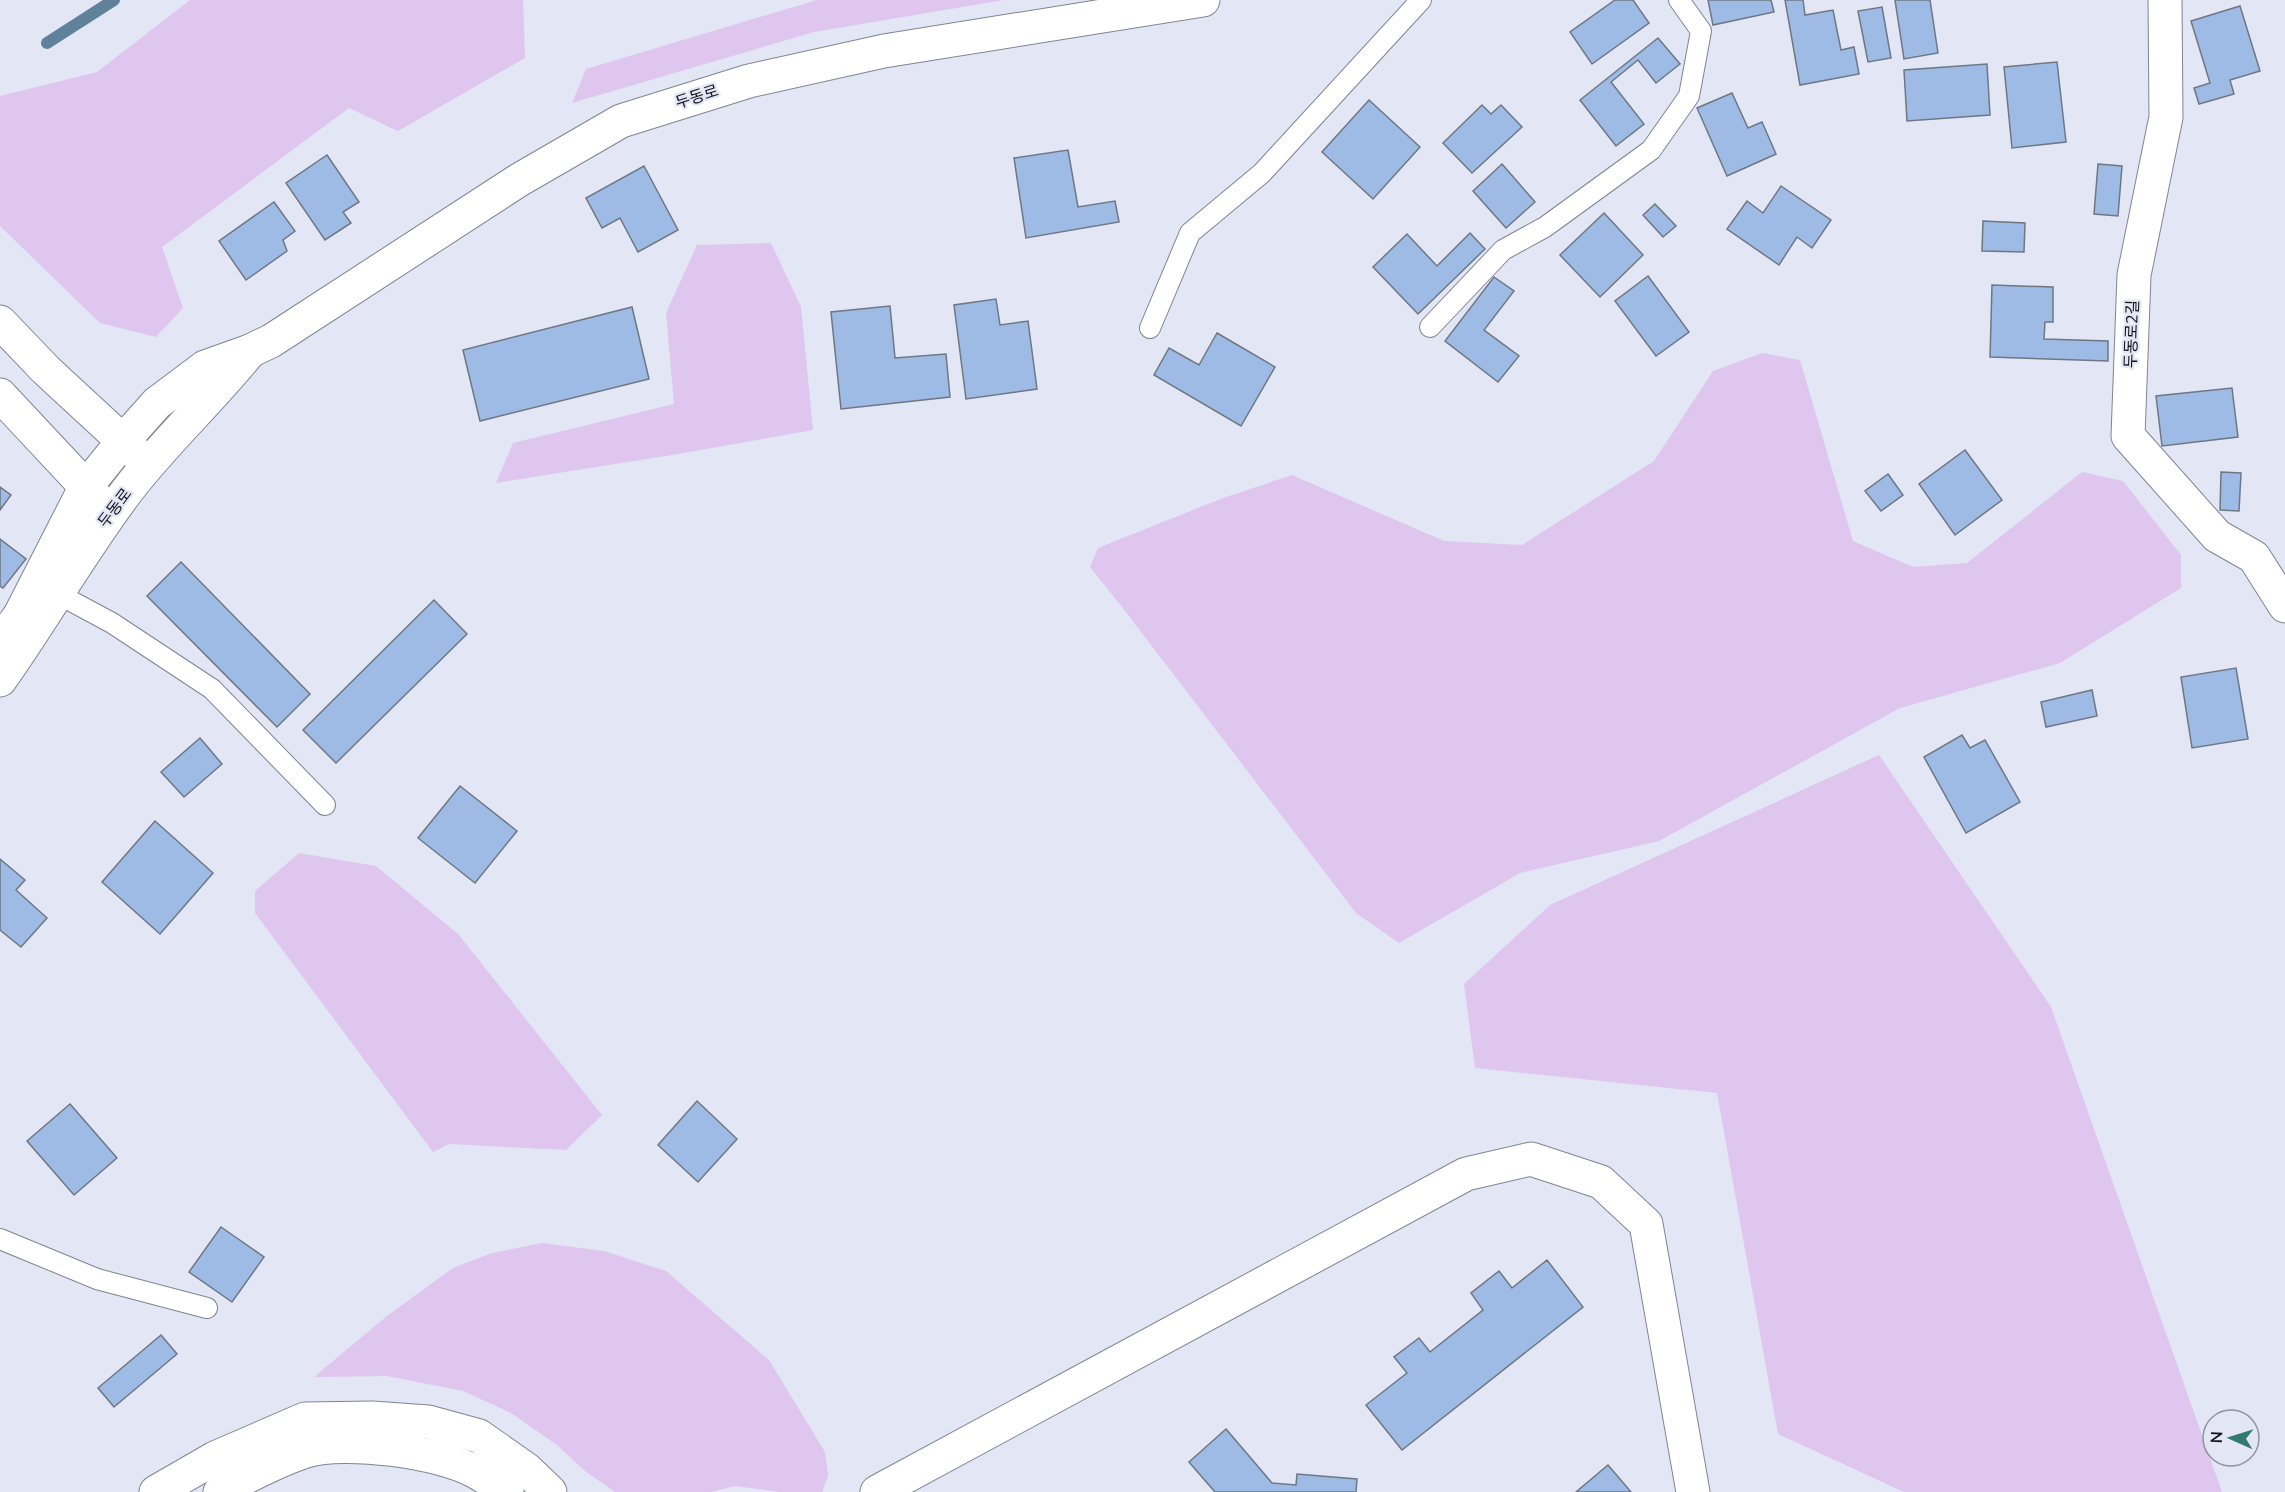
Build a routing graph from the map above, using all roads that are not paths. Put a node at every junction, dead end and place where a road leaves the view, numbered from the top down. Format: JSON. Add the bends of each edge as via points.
{"nodes":[{"id":1,"x":1203,"y":0,"type":"edge"},
{"id":2,"x":1421,"y":0,"type":"edge"},
{"id":3,"x":1679,"y":0,"type":"edge"},
{"id":4,"x":2165,"y":0,"type":"edge"},
{"id":5,"x":0,"y":322,"type":"edge"},
{"id":6,"x":1430,"y":327,"type":"dead end"},
{"id":7,"x":1150,"y":328,"type":"dead end"},
{"id":8,"x":250,"y":351,"type":"junction"},
{"id":9,"x":0,"y":394,"type":"edge"},
{"id":10,"x":82,"y":402,"type":"junction"},
{"id":11,"x":157,"y":403,"type":"junction"},
{"id":12,"x":123,"y":441,"type":"junction"},
{"id":13,"x":56,"y":454,"type":"junction"},
{"id":14,"x":149,"y":465,"type":"junction"},
{"id":15,"x":85,"y":488,"type":"junction"},
{"id":16,"x":112,"y":512,"type":"junction"},
{"id":17,"x":64,"y":526,"type":"junction"},
{"id":18,"x":46,"y":592,"type":"junction"},
{"id":19,"x":2285,"y":606,"type":"edge"},
{"id":20,"x":0,"y":643,"type":"edge"},
{"id":21,"x":0,"y":680,"type":"edge"},
{"id":22,"x":325,"y":805,"type":"dead end"},
{"id":23,"x":0,"y":1239,"type":"edge"},
{"id":24,"x":207,"y":1308,"type":"dead end"},
{"id":25,"x":156,"y":1492,"type":"edge"},
{"id":26,"x":220,"y":1492,"type":"edge"},
{"id":27,"x":507,"y":1492,"type":"edge"},
{"id":28,"x":550,"y":1492,"type":"edge"},
{"id":29,"x":877,"y":1492,"type":"edge"},
{"id":30,"x":1693,"y":1492,"type":"edge"}],
"edges":[{"from":1,"to":8,"type":"street","name":"두동로","via":[[884,51],[749,81],[621,121],[519,180]]},
{"from":2,"to":7,"type":"lane","via":[[1262,173],[1190,233]]},
{"from":3,"to":6,"type":"lane","via":[[1701,31],[1689,96],[1651,150],[1545,227],[1503,250]]},
{"from":4,"to":19,"type":"street","name":"두동로2길","via":[[2166,117],[2134,275],[2128,436],[2217,536],[2254,557]]},
{"from":5,"to":10,"type":"street"},
{"from":8,"to":11,"type":"street","name":"두동로","via":[[205,367]]},
{"from":8,"to":14,"type":"street","name":"두동로","via":[[224,385],[185,422]]},
{"from":9,"to":13,"type":"street"},
{"from":10,"to":11,"type":"street","via":[[138,410]]},
{"from":10,"to":12,"type":"street"},
{"from":11,"to":12,"type":"street","name":"두동로"},
{"from":12,"to":14,"type":"street"},
{"from":12,"to":15,"type":"street","name":"두동로"},
{"from":13,"to":15,"type":"street"},
{"from":13,"to":17,"type":"street","via":[[68,506]]},
{"from":14,"to":16,"type":"street","name":"두동로"},
{"from":15,"to":16,"type":"street"},
{"from":15,"to":17,"type":"street","name":"두동로"},
{"from":16,"to":18,"type":"street","name":"두동로"},
{"from":17,"to":18,"type":"street","name":"두동로"},
{"from":18,"to":20,"type":"street","name":"두동로","via":[[20,615]]},
{"from":18,"to":21,"type":"street","name":"두동로"},
{"from":18,"to":22,"type":"lane","via":[[112,623],[212,689]]},
{"from":23,"to":24,"type":"lane","via":[[97,1279]]},
{"from":25,"to":28,"type":"street","via":[[215,1458],[305,1419],[372,1418],[428,1422],[478,1436],[526,1469]]},
{"from":26,"to":27,"type":"street","via":[[308,1450],[359,1446],[432,1455],[475,1471]]},
{"from":29,"to":30,"type":"street","via":[[1466,1174],[1531,1160],[1601,1182],[1647,1224]]}]}
